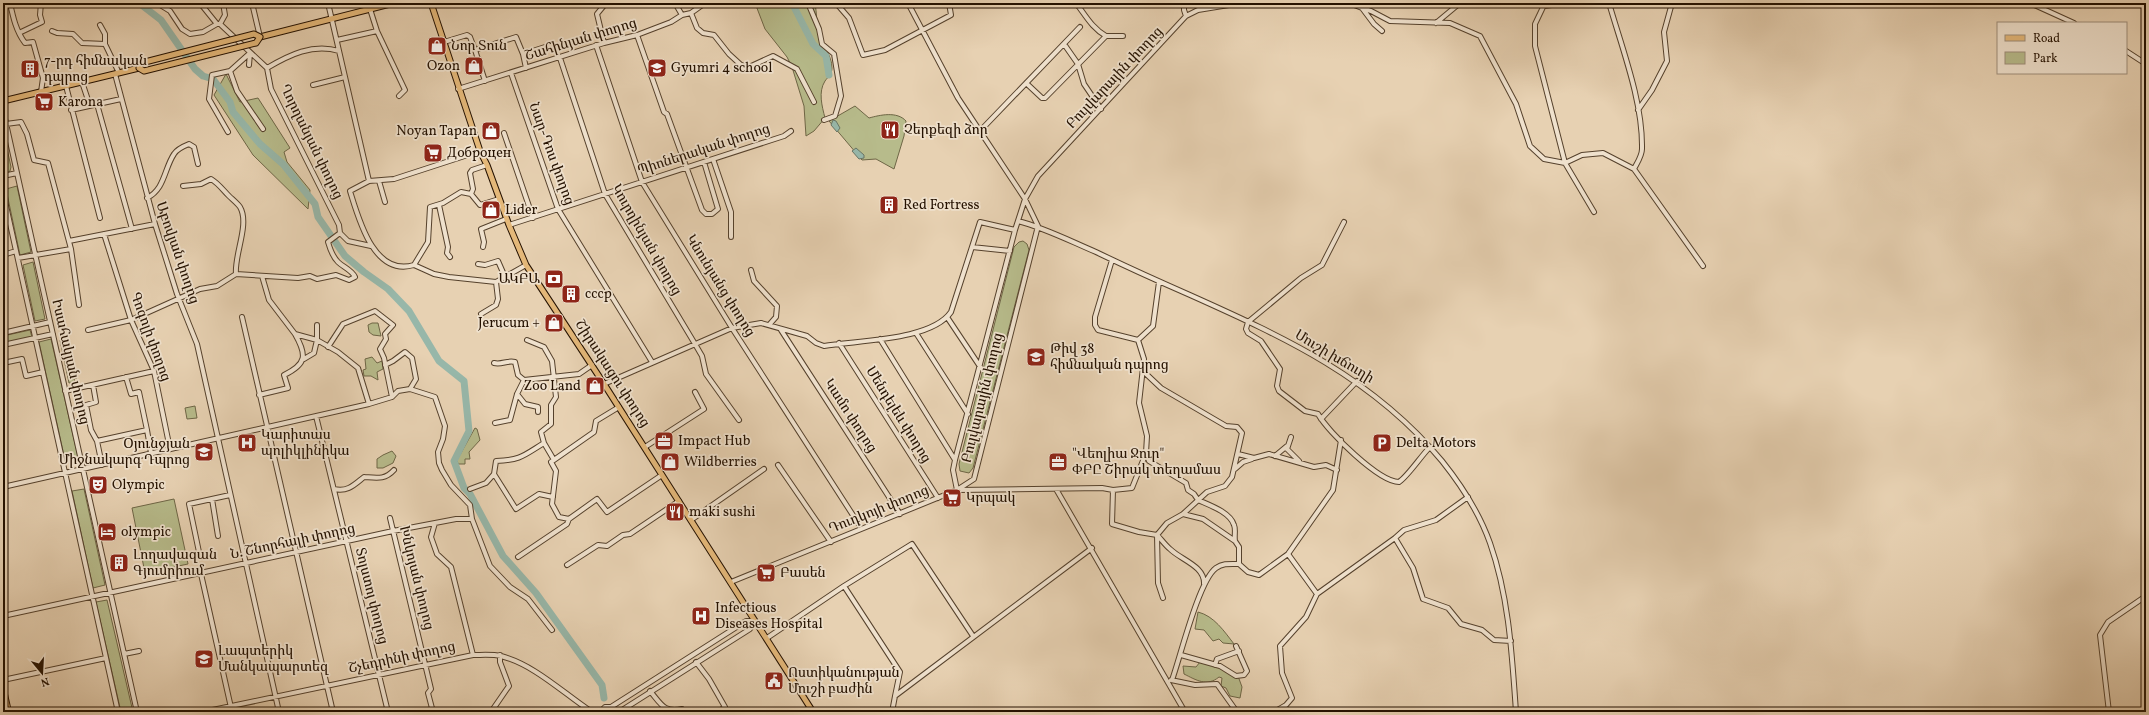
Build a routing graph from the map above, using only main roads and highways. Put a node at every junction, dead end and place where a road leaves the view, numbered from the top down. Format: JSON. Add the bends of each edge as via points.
{"nodes":[{"id":1,"x":394,"y":3,"type":"edge"},
{"id":2,"x":431,"y":3,"type":"edge"},
{"id":3,"x":260,"y":37,"type":"junction"},
{"id":4,"x":139,"y":68,"type":"junction"},
{"id":5,"x":3,"y":101,"type":"edge"},
{"id":6,"x":3,"y":690,"type":"edge"},
{"id":7,"x":8,"y":712,"type":"edge"},
{"id":8,"x":813,"y":712,"type":"edge"}],
"edges":[{"from":1,"to":3,"type":"main road"},
{"from":2,"to":8,"type":"main road","name":"Շիրակացու փողոց","via":[[480,151],[526,266]]},
{"from":3,"to":4,"type":"main road","bridge":true,"via":[[256,43],[144,71]]},
{"from":3,"to":4,"type":"main road","bridge":true,"via":[[254,34],[141,63]]},
{"from":4,"to":5,"type":"main road"},
{"from":6,"to":7,"type":"highway"}]}
